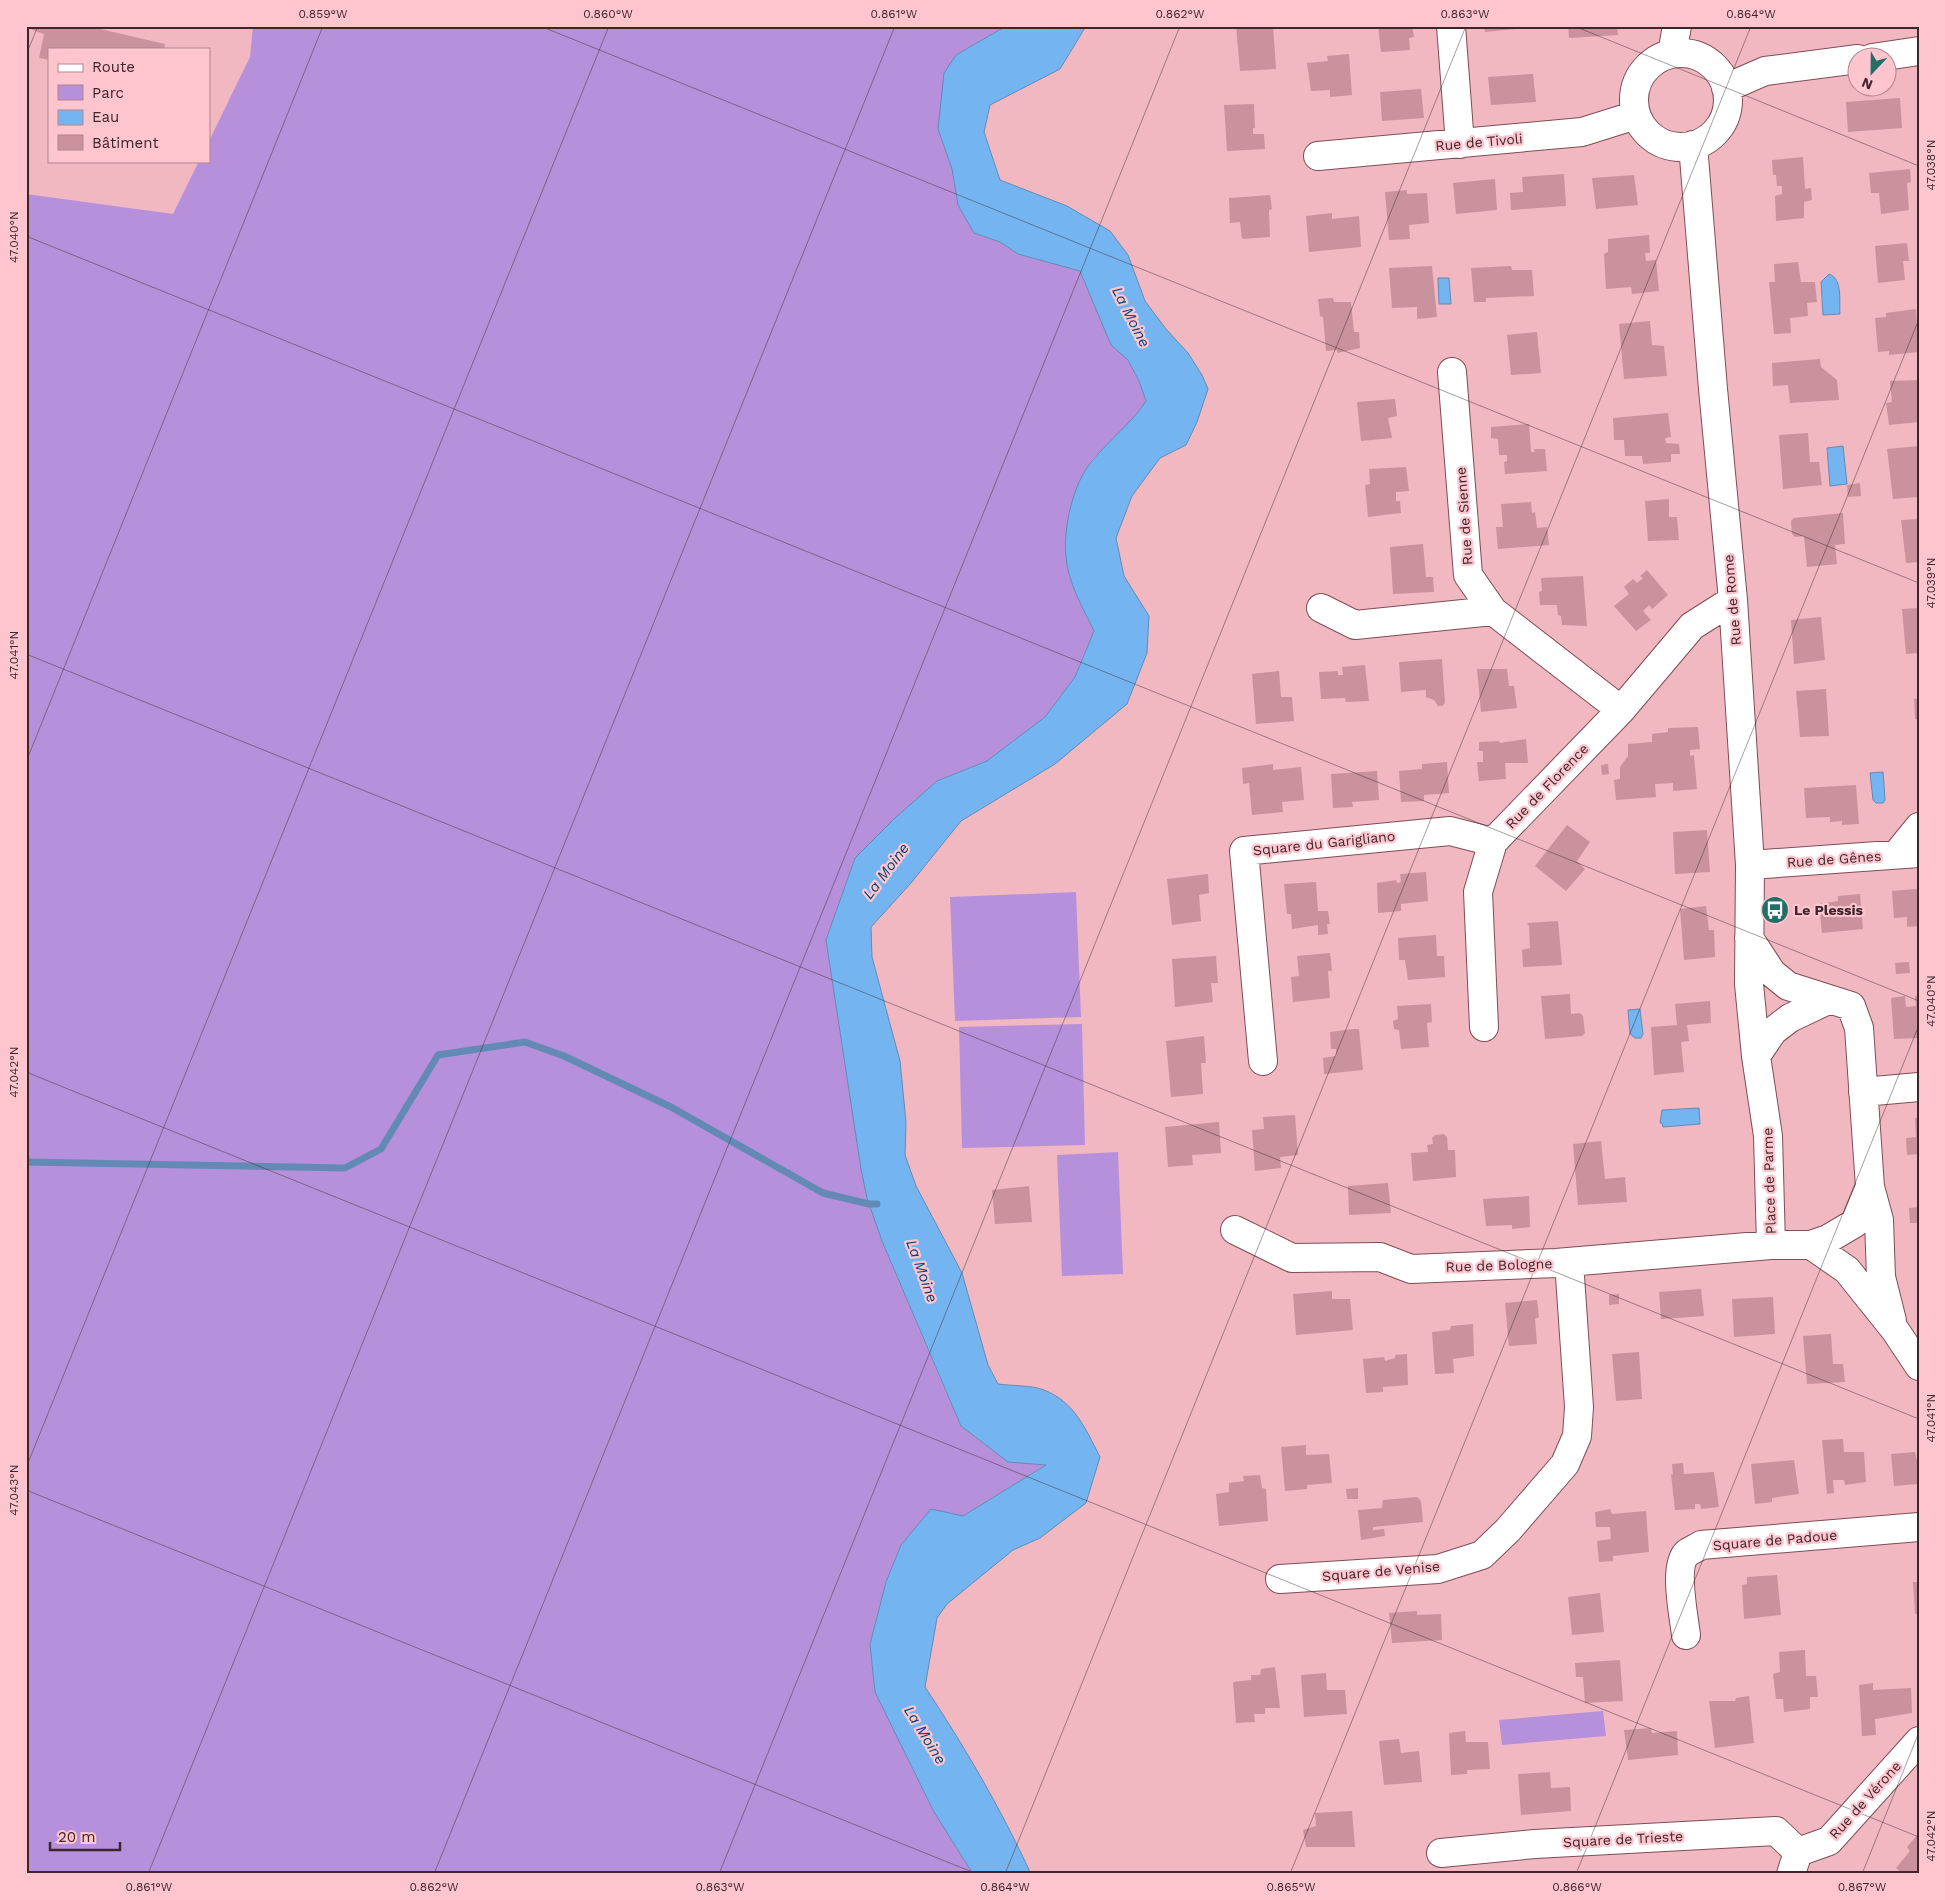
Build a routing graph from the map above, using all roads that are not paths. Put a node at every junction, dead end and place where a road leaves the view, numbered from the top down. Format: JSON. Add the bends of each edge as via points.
{"nodes":[{"id":1,"x":1451,"y":26,"type":"edge"},
{"id":2,"x":1677,"y":26,"type":"edge"},
{"id":3,"x":1919,"y":52,"type":"edge"},
{"id":4,"x":1672,"y":54,"type":"junction"},
{"id":5,"x":1898,"y":55,"type":"edge"},
{"id":6,"x":1848,"y":60,"type":"edge"},
{"id":7,"x":1726,"y":88,"type":"junction"},
{"id":8,"x":1636,"y":114,"type":"junction"},
{"id":9,"x":1460,"y":144,"type":"junction"},
{"id":10,"x":1693,"y":146,"type":"junction"},
{"id":11,"x":1318,"y":156,"type":"dead end"},
{"id":12,"x":1452,"y":372,"type":"dead end"},
{"id":13,"x":1733,"y":600,"type":"junction"},
{"id":14,"x":1321,"y":608,"type":"dead end"},
{"id":15,"x":1493,"y":611,"type":"junction"},
{"id":16,"x":1621,"y":710,"type":"junction"},
{"id":17,"x":1919,"y":827,"type":"edge"},
{"id":18,"x":1493,"y":842,"type":"junction"},
{"id":19,"x":1908,"y":854,"type":"edge"},
{"id":20,"x":1750,"y":865,"type":"junction"},
{"id":21,"x":1749,"y":938,"type":"junction"},
{"id":22,"x":1828,"y":1000,"type":"junction"},
{"id":23,"x":1484,"y":1027,"type":"dead end"},
{"id":24,"x":1756,"y":1056,"type":"junction"},
{"id":25,"x":1264,"y":1060,"type":"dead end"},
{"id":26,"x":1919,"y":1087,"type":"edge"},
{"id":27,"x":1863,"y":1092,"type":"junction"},
{"id":28,"x":1870,"y":1187,"type":"junction"},
{"id":29,"x":1235,"y":1230,"type":"dead end"},
{"id":30,"x":1771,"y":1245,"type":"junction"},
{"id":31,"x":1811,"y":1245,"type":"junction"},
{"id":32,"x":1569,"y":1262,"type":"junction"},
{"id":33,"x":1895,"y":1330,"type":"junction"},
{"id":34,"x":1919,"y":1366,"type":"edge"},
{"id":35,"x":1919,"y":1528,"type":"edge"},
{"id":36,"x":1280,"y":1579,"type":"dead end"},
{"id":37,"x":1686,"y":1635,"type":"dead end"},
{"id":38,"x":1919,"y":1741,"type":"edge"},
{"id":39,"x":1441,"y":1853,"type":"dead end"},
{"id":40,"x":1794,"y":1863,"type":"edge"}],
"edges":[{"from":1,"to":9,"type":"street"},
{"from":2,"to":4,"type":"street"},
{"from":3,"to":5,"type":"street"},
{"from":4,"to":7,"type":"street","via":[[1693,55],[1712,64]]},
{"from":4,"to":8,"type":"street","via":[[1658,59],[1645,70],[1637,83]]},
{"from":6,"to":7,"type":"street","via":[[1765,71]]},
{"from":7,"to":10,"type":"street","via":[[1725,117],[1707,139]]},
{"from":8,"to":9,"type":"street","name":"Rue de Tivoli","via":[[1582,132]]},
{"from":8,"to":10,"type":"street","via":[[1653,138],[1679,147]]},
{"from":9,"to":11,"type":"street","name":"Rue de Tivoli"},
{"from":10,"to":13,"type":"street","name":"Rue de Rome"},
{"from":12,"to":15,"type":"street","name":"Rue de Sienne","via":[[1468,575]]},
{"from":13,"to":16,"type":"street","name":"Rue de Florence","via":[[1692,626]]},
{"from":13,"to":20,"type":"street","name":"Rue de Rome"},
{"from":14,"to":15,"type":"street","via":[[1355,625]]},
{"from":15,"to":16,"type":"street","name":"Rue de Sienne"},
{"from":16,"to":18,"type":"street","name":"Rue de Florence"},
{"from":17,"to":19,"type":"street"},
{"from":18,"to":23,"type":"street","name":"Rue de Florence","via":[[1478,892]]},
{"from":18,"to":25,"type":"street","name":"Square du Garigliano","via":[[1450,831],[1244,851]]},
{"from":19,"to":20,"type":"street","name":"Rue de Gênes"},
{"from":20,"to":21,"type":"street","name":"Rue de Rome"},
{"from":21,"to":22,"type":"street","name":"Place de Parme","via":[[1772,972],[1788,986]]},
{"from":21,"to":24,"type":"street","name":"Rue de Rome","via":[[1749,984]]},
{"from":22,"to":24,"type":"street","via":[[1790,1018],[1773,1032]]},
{"from":22,"to":27,"type":"street","name":"Place de Parme","via":[[1851,1006],[1859,1028]]},
{"from":24,"to":30,"type":"street","name":"Place de Parme","via":[[1768,1136]]},
{"from":26,"to":27,"type":"street"},
{"from":27,"to":28,"type":"street","name":"Place de Parme"},
{"from":28,"to":31,"type":"street","name":"Place de Parme","via":[[1855,1223]]},
{"from":28,"to":33,"type":"street","via":[[1879,1220],[1881,1277]]},
{"from":29,"to":32,"type":"street","name":"Rue de Bologne","via":[[1292,1258],[1380,1257],[1411,1268]]},
{"from":30,"to":31,"type":"street","name":"Place de Parme"},
{"from":30,"to":32,"type":"street","name":"Rue de Bologne"},
{"from":31,"to":33,"type":"street","via":[[1847,1270]]},
{"from":32,"to":36,"type":"street","name":"Square de Venise","via":[[1577,1436],[1565,1464],[1508,1530],[1482,1555],[1438,1568]]},
{"from":33,"to":34,"type":"street"},
{"from":35,"to":37,"type":"street","name":"Square de Padoue","via":[[1701,1545],[1686,1554],[1681,1564]]},
{"from":38,"to":40,"type":"street","name":"Rue de Vérone","via":[[1830,1842]]},
{"from":39,"to":40,"type":"street","name":"Square de Trieste","via":[[1535,1844],[1776,1831]]}]}
